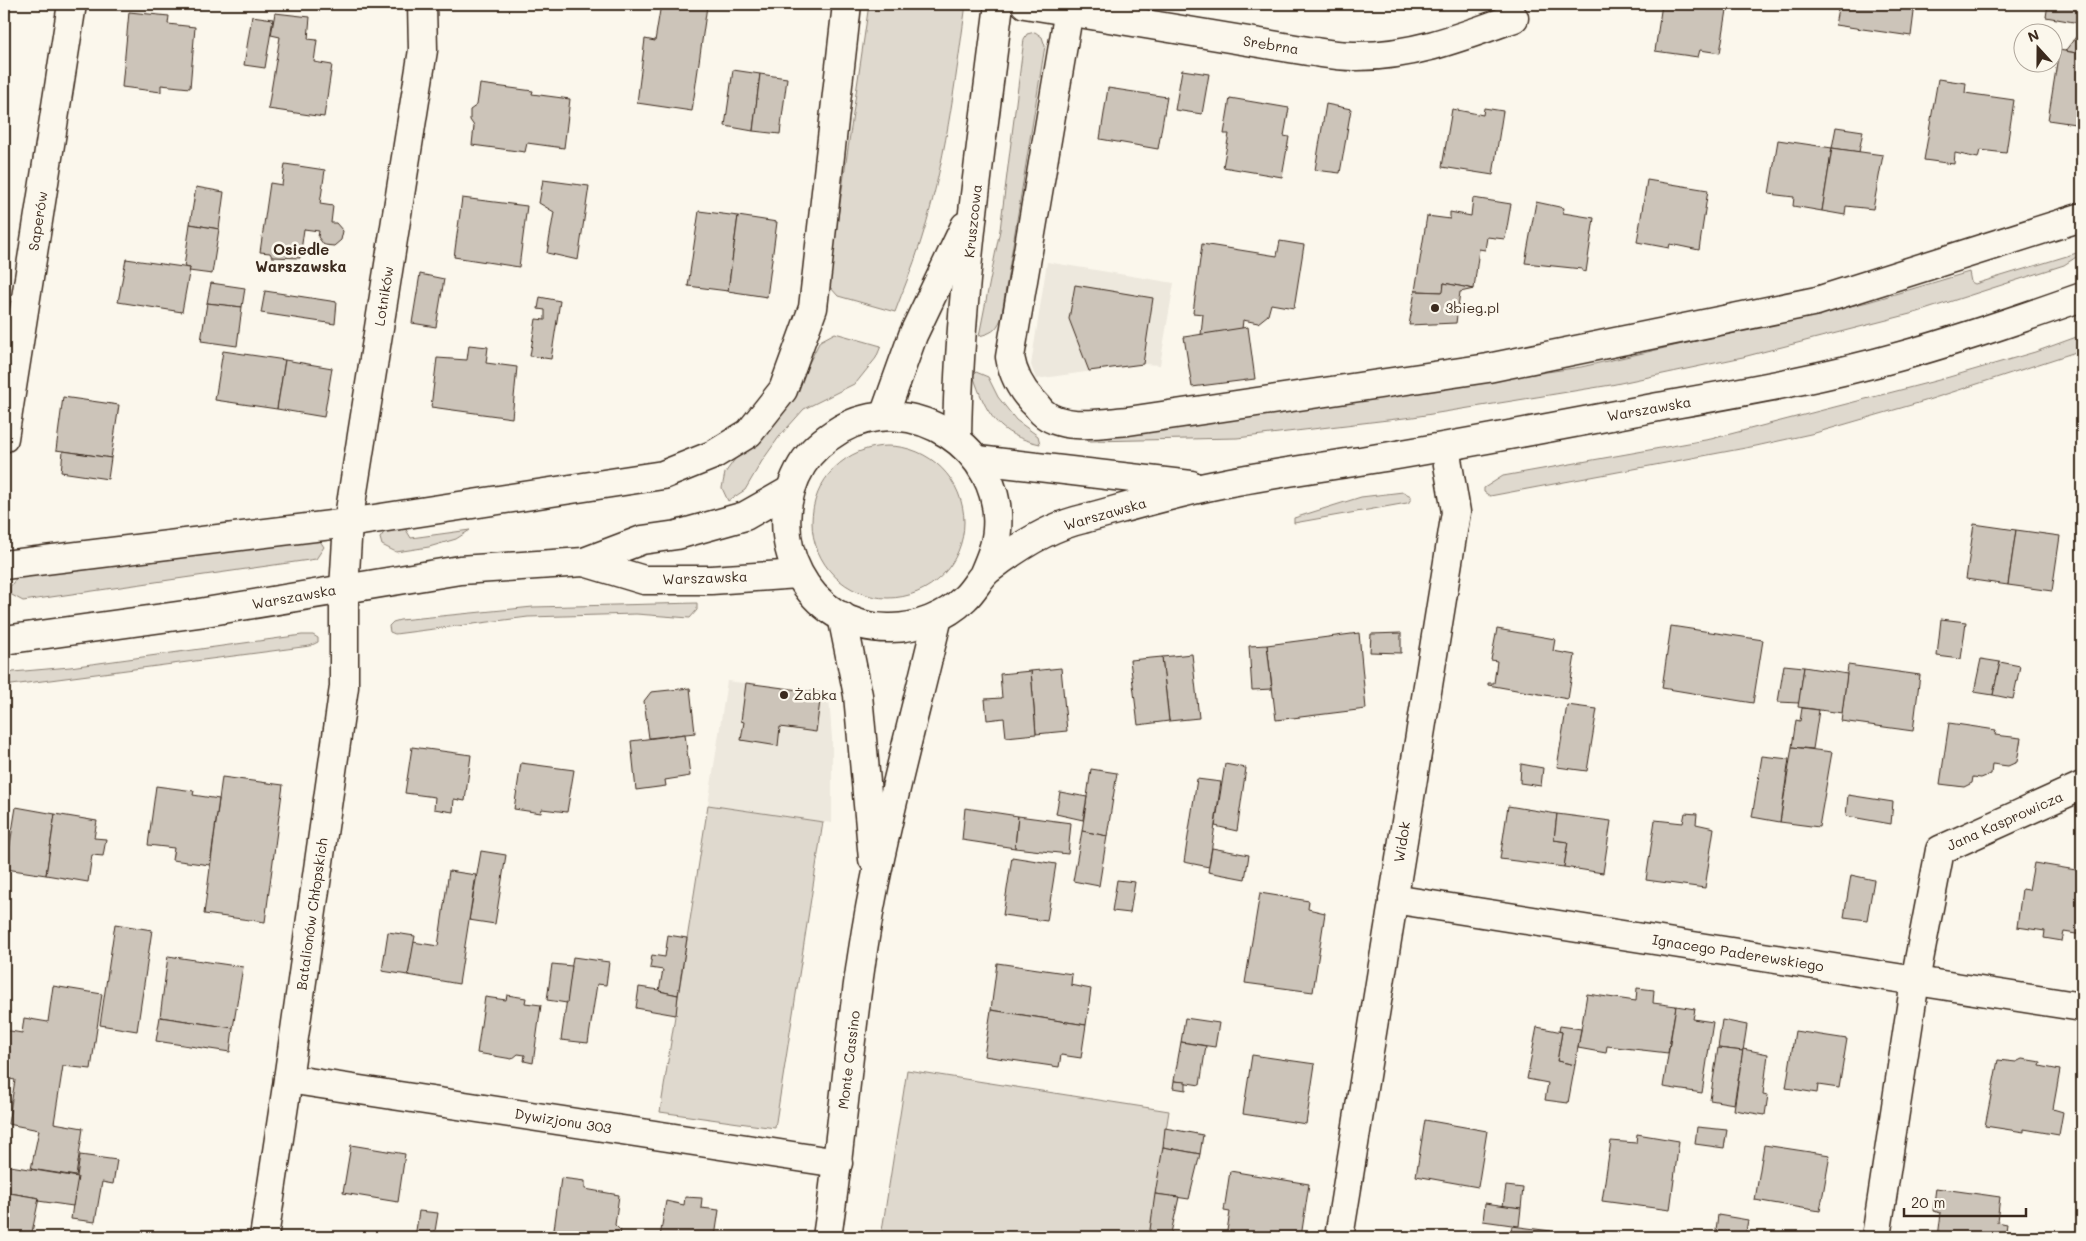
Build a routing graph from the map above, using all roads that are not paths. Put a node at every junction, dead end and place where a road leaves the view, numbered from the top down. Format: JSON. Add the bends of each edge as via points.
{"nodes":[{"id":1,"x":72,"y":4,"type":"edge"},
{"id":2,"x":422,"y":4,"type":"edge"},
{"id":3,"x":848,"y":4,"type":"edge"},
{"id":4,"x":999,"y":4,"type":"edge"},
{"id":5,"x":1026,"y":4,"type":"edge"},
{"id":6,"x":1069,"y":7,"type":"edge"},
{"id":7,"x":1514,"y":18,"type":"dead end"},
{"id":8,"x":974,"y":206,"type":"junction"},
{"id":9,"x":2082,"y":217,"type":"edge"},
{"id":10,"x":2082,"y":297,"type":"edge"},
{"id":11,"x":884,"y":416,"type":"junction"},
{"id":12,"x":4,"y":438,"type":"edge"},
{"id":13,"x":957,"y":439,"type":"junction"},
{"id":14,"x":1445,"y":446,"type":"junction"},
{"id":15,"x":978,"y":460,"type":"junction"},
{"id":16,"x":1208,"y":487,"type":"junction"},
{"id":17,"x":789,"y":491,"type":"junction"},
{"id":18,"x":348,"y":523,"type":"junction"},
{"id":19,"x":584,"y":562,"type":"junction"},
{"id":20,"x":4,"y":566,"type":"edge"},
{"id":21,"x":984,"y":573,"type":"junction"},
{"id":22,"x":798,"y":574,"type":"junction"},
{"id":23,"x":344,"y":589,"type":"junction"},
{"id":24,"x":842,"y":616,"type":"junction"},
{"id":25,"x":938,"y":617,"type":"junction"},
{"id":26,"x":4,"y":640,"type":"edge"},
{"id":27,"x":2082,"y":786,"type":"edge"},
{"id":28,"x":875,"y":882,"type":"junction"},
{"id":29,"x":1393,"y":899,"type":"junction"},
{"id":30,"x":1915,"y":981,"type":"junction"},
{"id":31,"x":2082,"y":1007,"type":"edge"},
{"id":32,"x":288,"y":1079,"type":"junction"},
{"id":33,"x":838,"y":1163,"type":"junction"},
{"id":34,"x":264,"y":1237,"type":"edge"},
{"id":35,"x":826,"y":1237,"type":"edge"},
{"id":36,"x":1339,"y":1237,"type":"edge"},
{"id":37,"x":1876,"y":1237,"type":"edge"}],
"edges":[{"from":1,"to":12,"type":"street","name":"Saperów"},
{"from":2,"to":18,"type":"street","name":"Lotników","via":[[423,50]]},
{"from":3,"to":18,"type":"street","via":[[813,308],[782,390],[749,433],[713,455],[663,475]]},
{"from":4,"to":8,"type":"street","name":"Kruszcowa"},
{"from":5,"to":6,"type":"street","name":"Srebrna"},
{"from":6,"to":7,"type":"street","name":"Srebrna","via":[[1308,51],[1353,56],[1393,54],[1428,47]]},
{"from":6,"to":9,"type":"street","via":[[1010,357],[1023,391],[1042,413],[1058,422],[1090,425],[1128,421],[1516,363],[1817,301]]},
{"from":8,"to":11,"type":"street","via":[[913,336]]},
{"from":8,"to":13,"type":"street","name":"Kruszcowa","via":[[960,347]]},
{"from":10,"to":14,"type":"street","name":"Warszawska","via":[[1901,356],[1784,384]]},
{"from":11,"to":13,"type":"street","via":[[910,417],[935,425]]},
{"from":11,"to":17,"type":"street","via":[[853,423],[825,438],[804,462]]},
{"from":13,"to":15,"type":"street"},
{"from":14,"to":16,"type":"street","name":"Warszawska"},
{"from":14,"to":29,"type":"street","name":"Widok","via":[[1456,512]]},
{"from":15,"to":16,"type":"street","name":"Warszawska"},
{"from":15,"to":21,"type":"street","via":[[994,496],[997,528],[993,551]]},
{"from":16,"to":21,"type":"street","name":"Warszawska","via":[[1072,521],[1032,539]]},
{"from":17,"to":19,"type":"street","name":"Warszawska","via":[[745,516],[677,535],[642,540]]},
{"from":17,"to":22,"type":"street","via":[[784,519],[788,548]]},
{"from":18,"to":20,"type":"street"},
{"from":18,"to":23,"type":"street","name":"Lotników"},
{"from":19,"to":22,"type":"street","name":"Warszawska","via":[[644,580],[711,580]]},
{"from":19,"to":23,"type":"street","name":"Warszawska","via":[[460,570]]},
{"from":21,"to":25,"type":"street","via":[[964,599]]},
{"from":22,"to":24,"type":"street","via":[[810,591]]},
{"from":23,"to":26,"type":"street","name":"Warszawska"},
{"from":23,"to":32,"type":"street","name":"Batalionów Chłopskich","via":[[344,687]]},
{"from":24,"to":25,"type":"street","via":[[865,626],[890,628],[914,626]]},
{"from":24,"to":28,"type":"street","name":"Monte Cassino","via":[[858,695]]},
{"from":25,"to":28,"type":"street","name":"Monte Cassino"},
{"from":27,"to":30,"type":"street","name":"Jana Kasprowicza","via":[[1940,850]]},
{"from":28,"to":33,"type":"street","name":"Monte Cassino","via":[[850,1042]]},
{"from":29,"to":30,"type":"street","name":"Ignacego Paderewskiego"},
{"from":29,"to":36,"type":"street","name":"Widok"},
{"from":30,"to":31,"type":"street","name":"Ignacego Paderewskiego"},
{"from":30,"to":37,"type":"street"},
{"from":32,"to":33,"type":"street","name":"Dywizjonu 303"},
{"from":32,"to":34,"type":"street","name":"Batalionów Chłopskich"},
{"from":33,"to":35,"type":"street","name":"Monte Cassino"}]}
